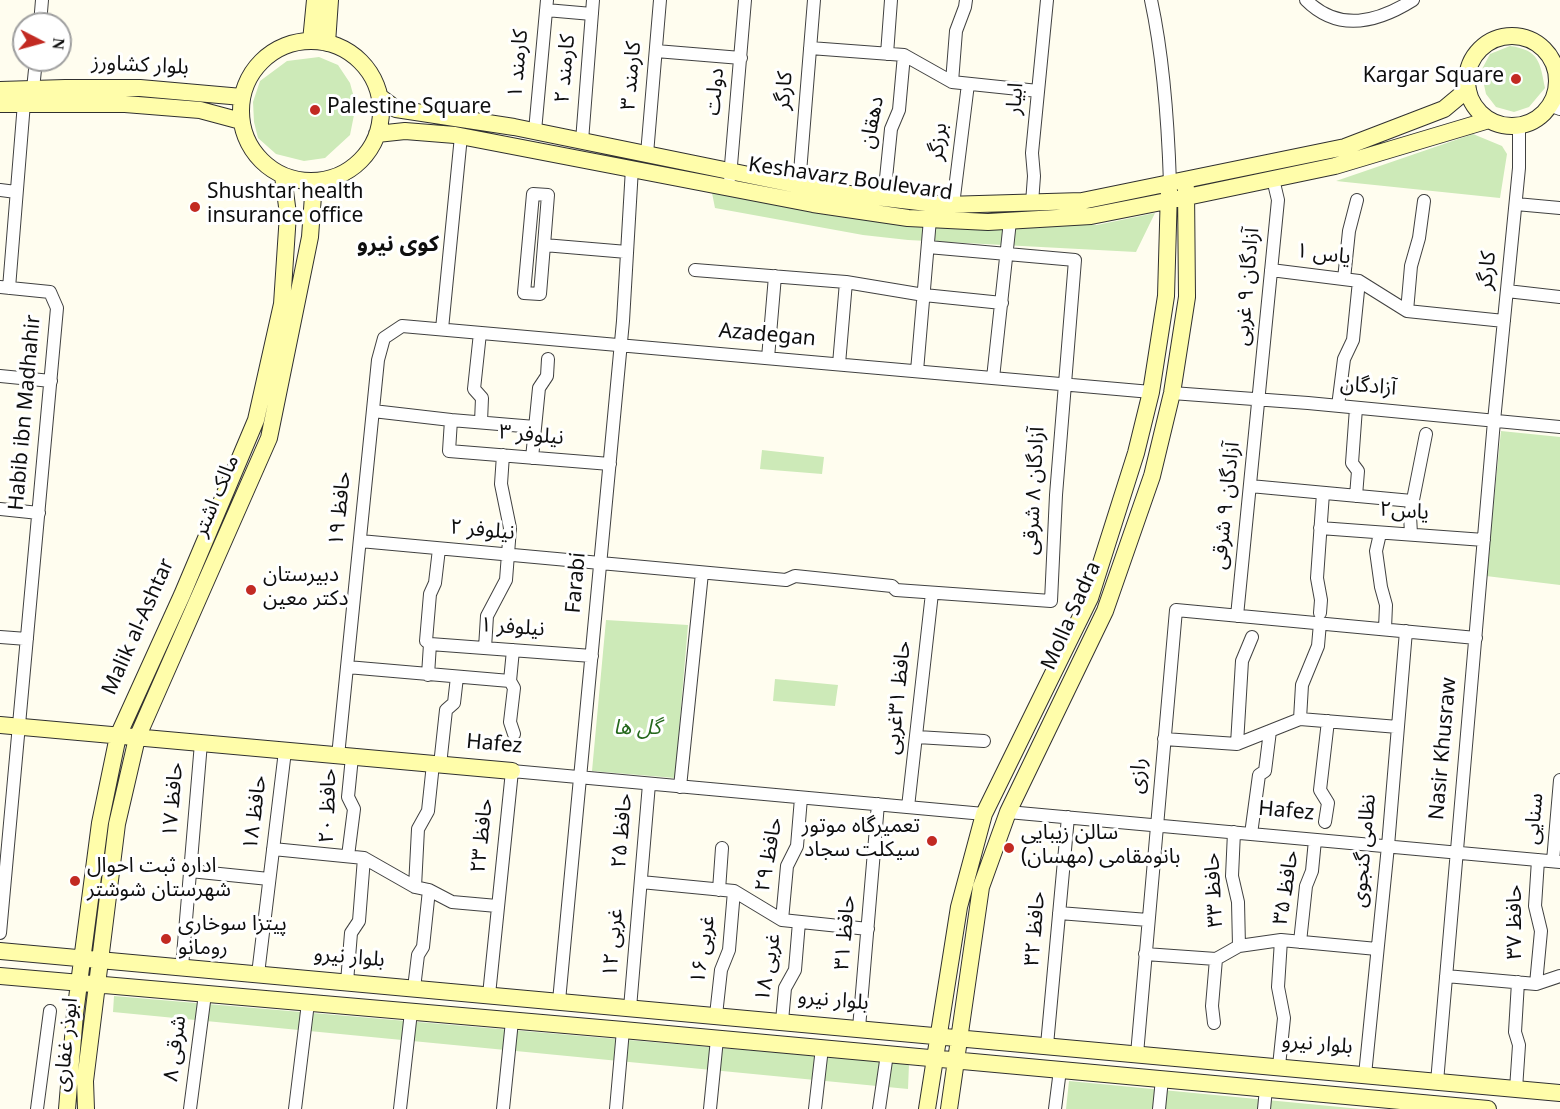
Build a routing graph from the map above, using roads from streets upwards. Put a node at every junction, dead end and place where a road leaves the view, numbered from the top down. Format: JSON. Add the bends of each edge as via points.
{"nodes":[{"id":1,"x":315,"y":0,"type":"edge"},
{"id":2,"x":330,"y":0,"type":"edge"},
{"id":3,"x":593,"y":0,"type":"edge"},
{"id":4,"x":660,"y":0,"type":"edge"},
{"id":5,"x":746,"y":0,"type":"edge"},
{"id":6,"x":814,"y":0,"type":"edge"},
{"id":7,"x":891,"y":0,"type":"edge"},
{"id":8,"x":966,"y":0,"type":"edge"},
{"id":9,"x":1047,"y":0,"type":"edge"},
{"id":10,"x":1151,"y":0,"type":"edge"},
{"id":11,"x":1306,"y":0,"type":"edge"},
{"id":12,"x":1413,"y":0,"type":"edge"},
{"id":13,"x":546,"y":5,"type":"edge"},
{"id":14,"x":592,"y":14,"type":"junction"},
{"id":15,"x":319,"y":42,"type":"junction"},
{"id":16,"x":810,"y":48,"type":"junction"},
{"id":17,"x":656,"y":51,"type":"junction"},
{"id":18,"x":887,"y":54,"type":"junction"},
{"id":19,"x":904,"y":55,"type":"junction"},
{"id":20,"x":741,"y":58,"type":"junction"},
{"id":21,"x":35,"y":72,"type":"edge"},
{"id":22,"x":1558,"y":76,"type":"edge"},
{"id":23,"x":952,"y":82,"type":"junction"},
{"id":24,"x":968,"y":84,"type":"junction"},
{"id":25,"x":33,"y":89,"type":"junction"},
{"id":26,"x":1468,"y":89,"type":"junction"},
{"id":27,"x":0,"y":90,"type":"edge"},
{"id":28,"x":1038,"y":91,"type":"junction"},
{"id":29,"x":242,"y":97,"type":"junction"},
{"id":30,"x":380,"y":98,"type":"junction"},
{"id":31,"x":0,"y":104,"type":"edge"},
{"id":32,"x":24,"y":104,"type":"junction"},
{"id":33,"x":1555,"y":107,"type":"edge"},
{"id":34,"x":1489,"y":120,"type":"junction"},
{"id":35,"x":242,"y":121,"type":"junction"},
{"id":36,"x":1519,"y":125,"type":"junction"},
{"id":37,"x":535,"y":131,"type":"junction"},
{"id":38,"x":377,"y":134,"type":"junction"},
{"id":39,"x":461,"y":136,"type":"junction"},
{"id":40,"x":582,"y":141,"type":"junction"},
{"id":41,"x":647,"y":154,"type":"junction"},
{"id":42,"x":632,"y":168,"type":"junction"},
{"id":43,"x":283,"y":176,"type":"junction"},
{"id":44,"x":729,"y":179,"type":"junction"},
{"id":45,"x":1273,"y":179,"type":"junction"},
{"id":46,"x":314,"y":182,"type":"junction"},
{"id":47,"x":799,"y":185,"type":"junction"},
{"id":48,"x":0,"y":190,"type":"edge"},
{"id":49,"x":1178,"y":190,"type":"junction"},
{"id":50,"x":16,"y":192,"type":"junction"},
{"id":51,"x":884,"y":198,"type":"junction"},
{"id":52,"x":1356,"y":200,"type":"dead end"},
{"id":53,"x":1424,"y":201,"type":"dead end"},
{"id":54,"x":1032,"y":203,"type":"junction"},
{"id":55,"x":1516,"y":204,"type":"junction"},
{"id":56,"x":953,"y":205,"type":"junction"},
{"id":57,"x":1560,"y":208,"type":"edge"},
{"id":58,"x":930,"y":219,"type":"junction"},
{"id":59,"x":1010,"y":220,"type":"junction"},
{"id":60,"x":544,"y":245,"type":"junction"},
{"id":61,"x":928,"y":247,"type":"junction"},
{"id":62,"x":627,"y":252,"type":"junction"},
{"id":63,"x":1007,"y":254,"type":"junction"},
{"id":64,"x":695,"y":270,"type":"dead end"},
{"id":65,"x":1271,"y":270,"type":"junction"},
{"id":66,"x":775,"y":276,"type":"junction"},
{"id":67,"x":1344,"y":279,"type":"junction"},
{"id":68,"x":1359,"y":281,"type":"junction"},
{"id":69,"x":846,"y":282,"type":"junction"},
{"id":70,"x":4,"y":287,"type":"edge"},
{"id":71,"x":1507,"y":291,"type":"junction"},
{"id":72,"x":924,"y":295,"type":"junction"},
{"id":73,"x":1560,"y":297,"type":"edge"},
{"id":74,"x":1002,"y":303,"type":"junction"},
{"id":75,"x":1407,"y":311,"type":"junction"},
{"id":76,"x":1504,"y":321,"type":"junction"},
{"id":77,"x":442,"y":329,"type":"junction"},
{"id":78,"x":480,"y":333,"type":"junction"},
{"id":79,"x":384,"y":338,"type":"joint"},
{"id":80,"x":621,"y":345,"type":"junction"},
{"id":81,"x":768,"y":358,"type":"junction"},
{"id":82,"x":548,"y":359,"type":"dead end"},
{"id":83,"x":839,"y":364,"type":"junction"},
{"id":84,"x":917,"y":371,"type":"junction"},
{"id":85,"x":0,"y":376,"type":"edge"},
{"id":86,"x":993,"y":378,"type":"junction"},
{"id":87,"x":51,"y":381,"type":"junction"},
{"id":88,"x":1063,"y":384,"type":"junction"},
{"id":89,"x":1151,"y":392,"type":"junction"},
{"id":90,"x":1172,"y":393,"type":"junction"},
{"id":91,"x":1259,"y":400,"type":"junction"},
{"id":92,"x":1338,"y":406,"type":"junction"},
{"id":93,"x":1356,"y":408,"type":"junction"},
{"id":94,"x":373,"y":411,"type":"junction"},
{"id":95,"x":451,"y":420,"type":"junction"},
{"id":96,"x":1494,"y":421,"type":"junction"},
{"id":97,"x":481,"y":422,"type":"junction"},
{"id":98,"x":535,"y":427,"type":"junction"},
{"id":99,"x":1560,"y":427,"type":"edge"},
{"id":100,"x":1426,"y":434,"type":"dead end"},
{"id":101,"x":503,"y":455,"type":"junction"},
{"id":102,"x":532,"y":458,"type":"junction"},
{"id":103,"x":610,"y":464,"type":"junction"},
{"id":104,"x":1250,"y":486,"type":"junction"},
{"id":105,"x":1323,"y":493,"type":"junction"},
{"id":106,"x":1356,"y":496,"type":"junction"},
{"id":107,"x":1412,"y":501,"type":"junction"},
{"id":108,"x":0,"y":509,"type":"edge"},
{"id":109,"x":39,"y":513,"type":"junction"},
{"id":110,"x":1320,"y":528,"type":"junction"},
{"id":111,"x":1411,"y":534,"type":"junction"},
{"id":112,"x":1378,"y":538,"type":"dead end"},
{"id":113,"x":1484,"y":540,"type":"junction"},
{"id":114,"x":360,"y":542,"type":"junction"},
{"id":115,"x":440,"y":549,"type":"junction"},
{"id":116,"x":508,"y":555,"type":"junction"},
{"id":117,"x":600,"y":564,"type":"junction"},
{"id":118,"x":702,"y":573,"type":"junction"},
{"id":119,"x":932,"y":593,"type":"junction"},
{"id":120,"x":1051,"y":601,"type":"joint"},
{"id":121,"x":1237,"y":616,"type":"junction"},
{"id":122,"x":1320,"y":618,"type":"junction"},
{"id":123,"x":1386,"y":630,"type":"junction"},
{"id":124,"x":1406,"y":631,"type":"junction"},
{"id":125,"x":0,"y":637,"type":"edge"},
{"id":126,"x":1252,"y":637,"type":"dead end"},
{"id":127,"x":1476,"y":638,"type":"junction"},
{"id":128,"x":27,"y":639,"type":"junction"},
{"id":129,"x":430,"y":644,"type":"junction"},
{"id":130,"x":485,"y":648,"type":"junction"},
{"id":131,"x":513,"y":650,"type":"junction"},
{"id":132,"x":592,"y":656,"type":"junction"},
{"id":133,"x":347,"y":667,"type":"junction"},
{"id":134,"x":428,"y":675,"type":"junction"},
{"id":135,"x":457,"y":677,"type":"junction"},
{"id":136,"x":510,"y":681,"type":"junction"},
{"id":137,"x":1300,"y":719,"type":"junction"},
{"id":138,"x":1328,"y":722,"type":"junction"},
{"id":139,"x":0,"y":725,"type":"edge"},
{"id":140,"x":19,"y":727,"type":"junction"},
{"id":141,"x":1398,"y":727,"type":"junction"},
{"id":142,"x":1270,"y":731,"type":"junction"},
{"id":143,"x":514,"y":734,"type":"dead end"},
{"id":144,"x":118,"y":736,"type":"junction"},
{"id":145,"x":917,"y":737,"type":"junction"},
{"id":146,"x":137,"y":738,"type":"junction"},
{"id":147,"x":1164,"y":739,"type":"junction"},
{"id":148,"x":984,"y":741,"type":"dead end"},
{"id":149,"x":201,"y":743,"type":"junction"},
{"id":150,"x":1237,"y":744,"type":"junction"},
{"id":151,"x":285,"y":751,"type":"junction"},
{"id":152,"x":345,"y":756,"type":"junction"},
{"id":153,"x":436,"y":765,"type":"junction"},
{"id":154,"x":512,"y":771,"type":"junction"},
{"id":155,"x":580,"y":778,"type":"junction"},
{"id":156,"x":1560,"y":780,"type":"edge"},
{"id":157,"x":649,"y":784,"type":"junction"},
{"id":158,"x":680,"y":787,"type":"junction"},
{"id":159,"x":801,"y":798,"type":"junction"},
{"id":160,"x":878,"y":804,"type":"junction"},
{"id":161,"x":908,"y":807,"type":"junction"},
{"id":162,"x":1008,"y":812,"type":"junction"},
{"id":163,"x":984,"y":814,"type":"junction"},
{"id":164,"x":1068,"y":817,"type":"junction"},
{"id":165,"x":1325,"y":822,"type":"dead end"},
{"id":166,"x":1156,"y":825,"type":"junction"},
{"id":167,"x":1234,"y":832,"type":"junction"},
{"id":168,"x":1251,"y":834,"type":"junction"},
{"id":169,"x":1316,"y":840,"type":"junction"},
{"id":170,"x":1388,"y":846,"type":"junction"},
{"id":171,"x":722,"y":848,"type":"dead end"},
{"id":172,"x":273,"y":849,"type":"junction"},
{"id":173,"x":1457,"y":852,"type":"junction"},
{"id":174,"x":4,"y":854,"type":"edge"},
{"id":175,"x":348,"y":856,"type":"junction"},
{"id":176,"x":364,"y":858,"type":"junction"},
{"id":177,"x":1538,"y":860,"type":"junction"},
{"id":178,"x":1556,"y":861,"type":"edge"},
{"id":179,"x":190,"y":871,"type":"junction"},
{"id":180,"x":269,"y":879,"type":"junction"},
{"id":181,"x":640,"y":882,"type":"junction"},
{"id":182,"x":415,"y":887,"type":"junction"},
{"id":183,"x":429,"y":890,"type":"junction"},
{"id":184,"x":719,"y":890,"type":"junction"},
{"id":185,"x":734,"y":891,"type":"junction"},
{"id":186,"x":497,"y":906,"type":"junction"},
{"id":187,"x":1059,"y":913,"type":"junction"},
{"id":188,"x":782,"y":920,"type":"junction"},
{"id":189,"x":1148,"y":920,"type":"junction"},
{"id":190,"x":799,"y":922,"type":"junction"},
{"id":191,"x":868,"y":928,"type":"junction"},
{"id":192,"x":0,"y":933,"type":"edge"},
{"id":193,"x":1281,"y":940,"type":"junction"},
{"id":194,"x":1300,"y":942,"type":"junction"},
{"id":195,"x":1239,"y":946,"type":"junction"},
{"id":196,"x":1377,"y":949,"type":"junction"},
{"id":197,"x":0,"y":951,"type":"edge"},
{"id":198,"x":1145,"y":954,"type":"junction"},
{"id":199,"x":83,"y":958,"type":"junction"},
{"id":200,"x":1216,"y":959,"type":"junction"},
{"id":201,"x":102,"y":960,"type":"junction"},
{"id":202,"x":182,"y":967,"type":"junction"},
{"id":203,"x":258,"y":974,"type":"junction"},
{"id":204,"x":0,"y":976,"type":"edge"},
{"id":205,"x":1446,"y":976,"type":"junction"},
{"id":206,"x":1560,"y":976,"type":"edge"},
{"id":207,"x":347,"y":982,"type":"junction"},
{"id":208,"x":1518,"y":982,"type":"junction"},
{"id":209,"x":80,"y":983,"type":"junction"},
{"id":210,"x":1536,"y":984,"type":"junction"},
{"id":211,"x":98,"y":985,"type":"junction"},
{"id":212,"x":414,"y":988,"type":"junction"},
{"id":213,"x":205,"y":994,"type":"junction"},
{"id":214,"x":489,"y":995,"type":"junction"},
{"id":215,"x":559,"y":1001,"type":"junction"},
{"id":216,"x":308,"y":1003,"type":"junction"},
{"id":217,"x":630,"y":1008,"type":"junction"},
{"id":218,"x":50,"y":1011,"type":"dead end"},
{"id":219,"x":411,"y":1012,"type":"junction"},
{"id":220,"x":716,"y":1016,"type":"junction"},
{"id":221,"x":512,"y":1021,"type":"junction"},
{"id":222,"x":782,"y":1022,"type":"junction"},
{"id":223,"x":1214,"y":1023,"type":"dead end"},
{"id":224,"x":859,"y":1028,"type":"junction"},
{"id":225,"x":623,"y":1030,"type":"junction"},
{"id":226,"x":939,"y":1036,"type":"junction"},
{"id":227,"x":959,"y":1037,"type":"junction"},
{"id":228,"x":717,"y":1039,"type":"junction"},
{"id":229,"x":1047,"y":1045,"type":"junction"},
{"id":230,"x":822,"y":1048,"type":"junction"},
{"id":231,"x":887,"y":1054,"type":"junction"},
{"id":232,"x":1137,"y":1054,"type":"junction"},
{"id":233,"x":935,"y":1058,"type":"junction"},
{"id":234,"x":956,"y":1060,"type":"junction"},
{"id":235,"x":1279,"y":1066,"type":"junction"},
{"id":236,"x":1060,"y":1070,"type":"junction"},
{"id":237,"x":1365,"y":1075,"type":"junction"},
{"id":238,"x":1162,"y":1079,"type":"junction"},
{"id":239,"x":1437,"y":1082,"type":"junction"},
{"id":240,"x":1266,"y":1089,"type":"junction"},
{"id":241,"x":1516,"y":1089,"type":"junction"},
{"id":242,"x":1560,"y":1093,"type":"edge"},
{"id":243,"x":1368,"y":1103,"type":"edge"},
{"id":244,"x":1478,"y":1108,"type":"edge"},
{"id":245,"x":37,"y":1109,"type":"edge"},
{"id":246,"x":67,"y":1109,"type":"edge"},
{"id":247,"x":86,"y":1109,"type":"edge"},
{"id":248,"x":190,"y":1109,"type":"edge"},
{"id":249,"x":295,"y":1109,"type":"edge"},
{"id":250,"x":400,"y":1109,"type":"edge"},
{"id":251,"x":503,"y":1109,"type":"edge"},
{"id":252,"x":616,"y":1109,"type":"edge"},
{"id":253,"x":710,"y":1109,"type":"edge"},
{"id":254,"x":815,"y":1109,"type":"edge"},
{"id":255,"x":879,"y":1109,"type":"edge"},
{"id":256,"x":927,"y":1109,"type":"edge"},
{"id":257,"x":949,"y":1109,"type":"edge"},
{"id":258,"x":1055,"y":1109,"type":"edge"},
{"id":259,"x":1159,"y":1109,"type":"edge"},
{"id":260,"x":1264,"y":1109,"type":"edge"}],
"edges":[{"from":1,"to":15,"type":"street"},
{"from":2,"to":15,"type":"street"},
{"from":3,"to":14,"type":"street","name":"کارمند ۲"},
{"from":4,"to":17,"type":"street","name":"کارمند ۳"},
{"from":5,"to":20,"type":"street","name":"دولت"},
{"from":6,"to":16,"type":"street","name":"کارگر"},
{"from":7,"to":18,"type":"street"},
{"from":8,"to":23,"type":"street","via":[[956,32]]},
{"from":9,"to":28,"type":"street","name":"ابیار"},
{"from":10,"to":49,"type":"street"},
{"from":11,"to":12,"type":"street","via":[[1332,18],[1366,21],[1392,13]]},
{"from":13,"to":14,"type":"street"},
{"from":13,"to":37,"type":"street","name":"کارمند ۱"},
{"from":14,"to":40,"type":"street","name":"کارمند ۲"},
{"from":15,"to":29,"type":"street","via":[[288,45],[267,57],[251,75]]},
{"from":15,"to":30,"type":"street","via":[[346,50],[362,62]]},
{"from":16,"to":18,"type":"street"},
{"from":16,"to":47,"type":"street","name":"کارگر"},
{"from":17,"to":20,"type":"street"},
{"from":17,"to":41,"type":"street","name":"کارمند ۳"},
{"from":18,"to":19,"type":"street"},
{"from":19,"to":23,"type":"street"},
{"from":19,"to":51,"type":"street","name":"دهقان"},
{"from":20,"to":44,"type":"street","name":"دولت"},
{"from":21,"to":25,"type":"street"},
{"from":22,"to":26,"type":"street","via":[[1549,54],[1538,44],[1524,37],[1509,36],[1494,39],[1472,60],[1467,74]]},
{"from":22,"to":33,"type":"street"},
{"from":23,"to":24,"type":"street"},
{"from":24,"to":28,"type":"street"},
{"from":24,"to":56,"type":"street","name":"برزگر"},
{"from":25,"to":27,"type":"street","name":"بلوار کشاورز"},
{"from":25,"to":29,"type":"street","name":"بلوار کشاورز","via":[[140,88]]},
{"from":26,"to":34,"type":"street"},
{"from":26,"to":49,"type":"street","name":"Keshavarz Boulevard","via":[[1444,109],[1345,147]]},
{"from":28,"to":54,"type":"street","name":"ابیار"},
{"from":29,"to":35,"type":"street"},
{"from":30,"to":37,"type":"street","name":"Keshavarz Boulevard","via":[[396,109]]},
{"from":30,"to":38,"type":"street"},
{"from":31,"to":32,"type":"street"},
{"from":32,"to":35,"type":"street","via":[[167,107],[200,110]]},
{"from":32,"to":50,"type":"street"},
{"from":33,"to":36,"type":"street"},
{"from":34,"to":36,"type":"street"},
{"from":34,"to":45,"type":"street","name":"Keshavarz Boulevard","via":[[1335,166]]},
{"from":35,"to":43,"type":"street","via":[[249,144],[263,163]]},
{"from":36,"to":55,"type":"street","name":"کارگر"},
{"from":37,"to":40,"type":"street","name":"Keshavarz Boulevard"},
{"from":38,"to":39,"type":"street","name":"Keshavarz Boulevard","via":[[405,130]]},
{"from":38,"to":46,"type":"street","via":[[358,164],[338,177]]},
{"from":39,"to":42,"type":"street","name":"Keshavarz Boulevard"},
{"from":39,"to":77,"type":"street"},
{"from":40,"to":41,"type":"street","name":"Keshavarz Boulevard"},
{"from":41,"to":44,"type":"street","name":"Keshavarz Boulevard"},
{"from":42,"to":44,"type":"street","name":"Keshavarz Boulevard"},
{"from":42,"to":62,"type":"street","name":"Farabi"},
{"from":43,"to":46,"type":"street"},
{"from":43,"to":144,"type":"street","name":"Malik al-Ashtar","via":[[288,214],[282,304],[256,420]]},
{"from":44,"to":47,"type":"street","name":"Keshavarz Boulevard"},
{"from":44,"to":58,"type":"street","name":"Keshavarz Boulevard","via":[[813,204]]},
{"from":45,"to":49,"type":"street","name":"Keshavarz Boulevard"},
{"from":45,"to":65,"type":"street","name":"آزادگان ۹ غربی","via":[[1278,200]]},
{"from":46,"to":146,"type":"street","name":"مالک اشتر","via":[[310,237],[269,438]]},
{"from":47,"to":51,"type":"street","name":"Keshavarz Boulevard"},
{"from":48,"to":50,"type":"street"},
{"from":49,"to":54,"type":"street","name":"Keshavarz Boulevard"},
{"from":49,"to":59,"type":"street","name":"Keshavarz Boulevard","via":[[1092,216]]},
{"from":49,"to":89,"type":"street","name":"Molla Sadra"},
{"from":49,"to":90,"type":"street","name":"Molla Sadra","via":[[1187,297]]},
{"from":50,"to":70,"type":"street"},
{"from":51,"to":56,"type":"street","name":"Keshavarz Boulevard"},
{"from":52,"to":67,"type":"street"},
{"from":53,"to":75,"type":"street"},
{"from":54,"to":56,"type":"street","name":"Keshavarz Boulevard"},
{"from":55,"to":57,"type":"street"},
{"from":55,"to":71,"type":"street","name":"کارگر"},
{"from":58,"to":59,"type":"street","name":"Keshavarz Boulevard"},
{"from":58,"to":61,"type":"street"},
{"from":59,"to":63,"type":"street"},
{"from":60,"to":60,"type":"street","via":[[548,195],[533,194],[524,293],[540,294]]},
{"from":60,"to":62,"type":"street"},
{"from":61,"to":63,"type":"street"},
{"from":61,"to":72,"type":"street"},
{"from":62,"to":80,"type":"street","name":"Farabi"},
{"from":63,"to":74,"type":"street"},
{"from":63,"to":88,"type":"street","name":"آزادگان ۸ شرقی","via":[[1075,260]]},
{"from":64,"to":66,"type":"street"},
{"from":65,"to":67,"type":"street","name":"یاس ۱"},
{"from":65,"to":91,"type":"street","name":"آزادگان ۹ غربی"},
{"from":66,"to":69,"type":"street"},
{"from":66,"to":81,"type":"street"},
{"from":67,"to":68,"type":"street","name":"یاس ۱"},
{"from":68,"to":75,"type":"street","name":"یاس ۱"},
{"from":68,"to":92,"type":"street","via":[[1353,340],[1344,359]]},
{"from":69,"to":72,"type":"street"},
{"from":69,"to":83,"type":"street"},
{"from":70,"to":87,"type":"street","name":"Habib ibn Madhahir","via":[[50,292],[57,308]]},
{"from":71,"to":73,"type":"street"},
{"from":71,"to":76,"type":"street","name":"کارگر"},
{"from":72,"to":74,"type":"street"},
{"from":72,"to":84,"type":"street"},
{"from":74,"to":86,"type":"street"},
{"from":75,"to":76,"type":"street","name":"یاس ۱"},
{"from":76,"to":96,"type":"street","name":"کارگر"},
{"from":77,"to":78,"type":"street","name":"Azadegan"},
{"from":77,"to":79,"type":"street","name":"Azadegan","via":[[402,326]]},
{"from":78,"to":80,"type":"street","name":"Azadegan"},
{"from":78,"to":97,"type":"street","via":[[474,389],[482,398]]},
{"from":79,"to":94,"type":"street","name":"حافظ ۱۹"},
{"from":80,"to":81,"type":"street","name":"Azadegan"},
{"from":80,"to":103,"type":"street","name":"Farabi"},
{"from":81,"to":83,"type":"street","name":"Azadegan"},
{"from":82,"to":98,"type":"street","via":[[547,376],[539,388]]},
{"from":83,"to":84,"type":"street","name":"Azadegan"},
{"from":84,"to":86,"type":"street","name":"Azadegan"},
{"from":85,"to":87,"type":"street"},
{"from":86,"to":88,"type":"street","name":"Azadegan"},
{"from":87,"to":109,"type":"street","name":"Habib ibn Madhahir"},
{"from":88,"to":89,"type":"street","name":"Azadegan"},
{"from":88,"to":120,"type":"street","name":"آزادگان ۸ شرقی"},
{"from":89,"to":163,"type":"street","name":"Molla Sadra","via":[[1090,598]]},
{"from":90,"to":91,"type":"street","name":"آزادگان"},
{"from":90,"to":162,"type":"street","name":"Molla Sadra","via":[[1152,477],[1105,611]]},
{"from":91,"to":92,"type":"street","name":"آزادگان"},
{"from":91,"to":104,"type":"street","name":"آزادگان ۹ شرقی"},
{"from":92,"to":93,"type":"street","name":"آزادگان"},
{"from":93,"to":96,"type":"street","name":"آزادگان"},
{"from":93,"to":106,"type":"street","via":[[1352,463],[1358,471]]},
{"from":94,"to":95,"type":"street"},
{"from":94,"to":114,"type":"street","name":"حافظ ۱۹"},
{"from":95,"to":97,"type":"street"},
{"from":95,"to":101,"type":"street","name":"نیلوفر ۳","via":[[449,451]]},
{"from":96,"to":99,"type":"street","name":"آزادگان"},
{"from":96,"to":113,"type":"street","name":"Nasir Khusraw"},
{"from":97,"to":98,"type":"street"},
{"from":98,"to":102,"type":"street"},
{"from":100,"to":107,"type":"street"},
{"from":101,"to":102,"type":"street","name":"نیلوفر ۳"},
{"from":101,"to":116,"type":"street","via":[[501,484],[510,528]]},
{"from":102,"to":103,"type":"street","name":"نیلوفر ۳"},
{"from":103,"to":117,"type":"street","name":"Farabi"},
{"from":104,"to":105,"type":"street"},
{"from":104,"to":121,"type":"street","name":"آزادگان ۹ شرقی"},
{"from":105,"to":106,"type":"street"},
{"from":105,"to":110,"type":"street"},
{"from":106,"to":107,"type":"street"},
{"from":107,"to":111,"type":"street"},
{"from":108,"to":109,"type":"street"},
{"from":109,"to":128,"type":"street","name":"Habib ibn Madhahir"},
{"from":110,"to":111,"type":"street","name":"یاس۲"},
{"from":110,"to":122,"type":"street"},
{"from":111,"to":113,"type":"street","name":"یاس۲"},
{"from":112,"to":123,"type":"street","via":[[1376,551],[1386,605]]},
{"from":113,"to":127,"type":"street","name":"Nasir Khusraw"},
{"from":114,"to":115,"type":"street","name":"نیلوفر ۲"},
{"from":114,"to":133,"type":"street","name":"حافظ ۱۹"},
{"from":115,"to":116,"type":"street","name":"نیلوفر ۲"},
{"from":115,"to":129,"type":"street","via":[[430,594],[426,641]]},
{"from":116,"to":117,"type":"street","name":"نیلوفر ۲"},
{"from":116,"to":130,"type":"street","via":[[506,580],[487,616]]},
{"from":117,"to":118,"type":"street","name":"نیلوفر ۲"},
{"from":117,"to":132,"type":"street","name":"Farabi"},
{"from":118,"to":119,"type":"street","name":"نیلوفر ۲","via":[[786,580],[795,576]]},
{"from":118,"to":158,"type":"street"},
{"from":119,"to":120,"type":"street","name":"نیلوفر ۲"},
{"from":119,"to":145,"type":"street","name":"حافظ ۳۱غربی"},
{"from":121,"to":122,"type":"street"},
{"from":121,"to":147,"type":"street","name":"رازی","via":[[1176,610]]},
{"from":122,"to":123,"type":"street"},
{"from":122,"to":137,"type":"street","via":[[1318,646],[1302,685]]},
{"from":123,"to":124,"type":"street"},
{"from":124,"to":127,"type":"street"},
{"from":124,"to":141,"type":"street","name":"نظامی گنجوی"},
{"from":125,"to":128,"type":"street"},
{"from":126,"to":150,"type":"street","via":[[1242,661]]},
{"from":127,"to":173,"type":"street","name":"Nasir Khusraw"},
{"from":128,"to":140,"type":"street","name":"Habib ibn Madhahir"},
{"from":129,"to":130,"type":"street","name":"نیلوفر ۱"},
{"from":129,"to":134,"type":"street"},
{"from":130,"to":131,"type":"street","name":"نیلوفر ۱"},
{"from":131,"to":132,"type":"street","name":"نیلوفر ۱"},
{"from":131,"to":136,"type":"street"},
{"from":132,"to":155,"type":"street","name":"Farabi"},
{"from":133,"to":134,"type":"street"},
{"from":133,"to":152,"type":"street","name":"حافظ ۱۹"},
{"from":134,"to":135,"type":"street"},
{"from":135,"to":136,"type":"street"},
{"from":135,"to":153,"type":"street","via":[[454,703],[446,710]]},
{"from":136,"to":143,"type":"street","via":[[514,688],[510,722]]},
{"from":137,"to":138,"type":"street"},
{"from":137,"to":142,"type":"street"},
{"from":138,"to":141,"type":"street"},
{"from":138,"to":165,"type":"street","via":[[1320,790],[1328,803]]},
{"from":139,"to":140,"type":"street","name":"Hafez"},
{"from":140,"to":144,"type":"street","name":"Hafez"},
{"from":140,"to":174,"type":"street","name":"Habib ibn Madhahir"},
{"from":141,"to":170,"type":"street","name":"نظامی گنجوی"},
{"from":142,"to":150,"type":"street"},
{"from":142,"to":168,"type":"street"},
{"from":144,"to":146,"type":"street","name":"Hafez"},
{"from":144,"to":199,"type":"street","name":"Malik al-Ashtar","via":[[100,823]]},
{"from":145,"to":148,"type":"street"},
{"from":145,"to":161,"type":"street","name":"حافظ ۳۱غربی"},
{"from":146,"to":149,"type":"street","name":"Hafez"},
{"from":146,"to":201,"type":"street","name":"مالک اشتر","via":[[117,824]]},
{"from":147,"to":150,"type":"street"},
{"from":147,"to":166,"type":"street","name":"رازی"},
{"from":149,"to":151,"type":"street","name":"Hafez"},
{"from":149,"to":179,"type":"street","name":"حافظ ۱۷"},
{"from":151,"to":152,"type":"street","name":"Hafez"},
{"from":151,"to":172,"type":"street","name":"حافظ ۱۸"},
{"from":152,"to":153,"type":"street","name":"Hafez"},
{"from":152,"to":175,"type":"street","name":"حافظ ۲۰","via":[[348,797],[354,809]]},
{"from":153,"to":154,"type":"street","name":"Hafez"},
{"from":153,"to":182,"type":"street","via":[[428,811],[418,829]]},
{"from":154,"to":155,"type":"street","name":"Hafez"},
{"from":154,"to":186,"type":"street","name":"حافظ ۲۳"},
{"from":155,"to":157,"type":"street","name":"Hafez"},
{"from":155,"to":215,"type":"street","name":"Farabi"},
{"from":156,"to":178,"type":"street","name":"سنایی"},
{"from":157,"to":158,"type":"street","name":"Hafez"},
{"from":157,"to":181,"type":"street","name":"حافظ ۲۵"},
{"from":158,"to":159,"type":"street","name":"Hafez"},
{"from":159,"to":160,"type":"street","name":"Hafez"},
{"from":159,"to":188,"type":"street","name":"حافظ ۲۹","via":[[797,846],[787,866]]},
{"from":160,"to":161,"type":"street","name":"Hafez"},
{"from":160,"to":191,"type":"street","name":"حافظ ۳۱"},
{"from":161,"to":163,"type":"street","name":"Hafez"},
{"from":162,"to":164,"type":"street","name":"Hafez"},
{"from":162,"to":227,"type":"street","name":"Molla Sadra","via":[[981,887]]},
{"from":163,"to":226,"type":"street","name":"Molla Sadra","via":[[959,907]]},
{"from":164,"to":166,"type":"street","name":"Hafez"},
{"from":164,"to":187,"type":"street","name":"حافظ ۳۲"},
{"from":166,"to":167,"type":"street","name":"Hafez"},
{"from":166,"to":189,"type":"street","name":"رازی"},
{"from":167,"to":168,"type":"street","name":"Hafez"},
{"from":167,"to":195,"type":"street","name":"حافظ ۳۳","via":[[1232,876],[1238,902]]},
{"from":168,"to":169,"type":"street","name":"Hafez"},
{"from":169,"to":170,"type":"street","name":"Hafez"},
{"from":169,"to":194,"type":"street","name":"حافظ ۳۵"},
{"from":170,"to":173,"type":"street","name":"Hafez"},
{"from":170,"to":196,"type":"street","name":"نظامی گنجوی"},
{"from":171,"to":184,"type":"street"},
{"from":172,"to":175,"type":"street"},
{"from":172,"to":180,"type":"street","name":"حافظ ۱۸"},
{"from":173,"to":177,"type":"street","name":"Hafez"},
{"from":173,"to":205,"type":"street","name":"Nasir Khusraw"},
{"from":174,"to":192,"type":"street","name":"Habib ibn Madhahir"},
{"from":175,"to":176,"type":"street"},
{"from":176,"to":182,"type":"street"},
{"from":176,"to":207,"type":"street","via":[[359,921],[351,933]]},
{"from":177,"to":178,"type":"street","name":"Hafez"},
{"from":177,"to":210,"type":"street","name":"حافظ ۳۷","via":[[1535,906],[1542,931]]},
{"from":179,"to":180,"type":"street"},
{"from":179,"to":202,"type":"street","name":"حافظ ۱۷"},
{"from":180,"to":203,"type":"street","name":"حافظ ۱۸"},
{"from":181,"to":184,"type":"street"},
{"from":181,"to":217,"type":"street","name":"۱۲ غربی"},
{"from":182,"to":183,"type":"street"},
{"from":183,"to":186,"type":"street","via":[[452,902]]},
{"from":183,"to":212,"type":"street"},
{"from":184,"to":185,"type":"street"},
{"from":185,"to":188,"type":"street"},
{"from":185,"to":220,"type":"street","name":"۱۶ غربی","via":[[729,950],[721,970]]},
{"from":186,"to":214,"type":"street","name":"حافظ ۲۳"},
{"from":187,"to":189,"type":"street"},
{"from":187,"to":229,"type":"street","name":"حافظ ۳۲"},
{"from":188,"to":190,"type":"street"},
{"from":189,"to":198,"type":"street","name":"رازی"},
{"from":190,"to":191,"type":"street"},
{"from":190,"to":222,"type":"street","name":"۱۸ غربی","via":[[795,970],[785,988]]},
{"from":191,"to":224,"type":"street","name":"حافظ ۳۱"},
{"from":193,"to":194,"type":"street"},
{"from":193,"to":195,"type":"street"},
{"from":193,"to":235,"type":"street","via":[[1278,987],[1284,1018]]},
{"from":194,"to":196,"type":"street"},
{"from":195,"to":200,"type":"street"},
{"from":196,"to":237,"type":"street","name":"نظامی گنجوی"},
{"from":197,"to":199,"type":"street","name":"بلوار نیرو"},
{"from":198,"to":200,"type":"street"},
{"from":198,"to":232,"type":"street","name":"رازی"},
{"from":199,"to":201,"type":"street","name":"بلوار نیرو"},
{"from":199,"to":209,"type":"street","name":"Malik al-Ashtar"},
{"from":200,"to":223,"type":"street"},
{"from":201,"to":202,"type":"street","name":"بلوار نیرو"},
{"from":201,"to":211,"type":"street"},
{"from":202,"to":203,"type":"street","name":"بلوار نیرو"},
{"from":203,"to":207,"type":"street","name":"بلوار نیرو"},
{"from":204,"to":209,"type":"street"},
{"from":205,"to":208,"type":"street"},
{"from":205,"to":239,"type":"street","name":"Nasir Khusraw"},
{"from":206,"to":210,"type":"street"},
{"from":207,"to":212,"type":"street","name":"بلوار نیرو"},
{"from":208,"to":210,"type":"street"},
{"from":208,"to":241,"type":"street"},
{"from":209,"to":211,"type":"street"},
{"from":209,"to":246,"type":"street","name":"Malik al-Ashtar"},
{"from":211,"to":213,"type":"street"},
{"from":211,"to":247,"type":"street","name":"ابوذر غفاری","via":[[85,1081]]},
{"from":212,"to":214,"type":"street","name":"بلوار نیرو"},
{"from":213,"to":216,"type":"street"},
{"from":213,"to":248,"type":"street","name":"۸ شرقی"},
{"from":214,"to":215,"type":"street","name":"بلوار نیرو"},
{"from":215,"to":217,"type":"street","name":"بلوار نیرو"},
{"from":216,"to":219,"type":"street"},
{"from":216,"to":249,"type":"street"},
{"from":217,"to":220,"type":"street","name":"بلوار نیرو"},
{"from":218,"to":245,"type":"street"},
{"from":219,"to":221,"type":"street"},
{"from":219,"to":250,"type":"street"},
{"from":220,"to":222,"type":"street","name":"بلوار نیرو"},
{"from":221,"to":225,"type":"street"},
{"from":221,"to":251,"type":"street"},
{"from":222,"to":224,"type":"street","name":"بلوار نیرو"},
{"from":224,"to":226,"type":"street","name":"بلوار نیرو"},
{"from":225,"to":228,"type":"street"},
{"from":225,"to":252,"type":"street"},
{"from":226,"to":227,"type":"street","name":"بلوار نیرو"},
{"from":226,"to":233,"type":"street","name":"Molla Sadra"},
{"from":227,"to":229,"type":"street","name":"بلوار نیرو"},
{"from":227,"to":234,"type":"street","name":"Molla Sadra"},
{"from":228,"to":230,"type":"street"},
{"from":228,"to":253,"type":"street"},
{"from":229,"to":232,"type":"street","name":"بلوار نیرو"},
{"from":230,"to":231,"type":"street"},
{"from":230,"to":254,"type":"street"},
{"from":231,"to":233,"type":"street"},
{"from":231,"to":255,"type":"street"},
{"from":232,"to":235,"type":"street","name":"بلوار نیرو"},
{"from":233,"to":234,"type":"street"},
{"from":233,"to":256,"type":"street","name":"Molla Sadra"},
{"from":234,"to":236,"type":"street"},
{"from":234,"to":257,"type":"street","name":"Molla Sadra"},
{"from":235,"to":237,"type":"street","name":"بلوار نیرو"},
{"from":236,"to":238,"type":"street"},
{"from":236,"to":258,"type":"street"},
{"from":237,"to":239,"type":"street","name":"بلوار نیرو"},
{"from":238,"to":240,"type":"street"},
{"from":238,"to":259,"type":"street"},
{"from":239,"to":241,"type":"street","name":"بلوار نیرو"},
{"from":240,"to":243,"type":"street"},
{"from":240,"to":260,"type":"street"},
{"from":241,"to":242,"type":"street","name":"بلوار نیرو"},
{"from":243,"to":244,"type":"street"}]}
